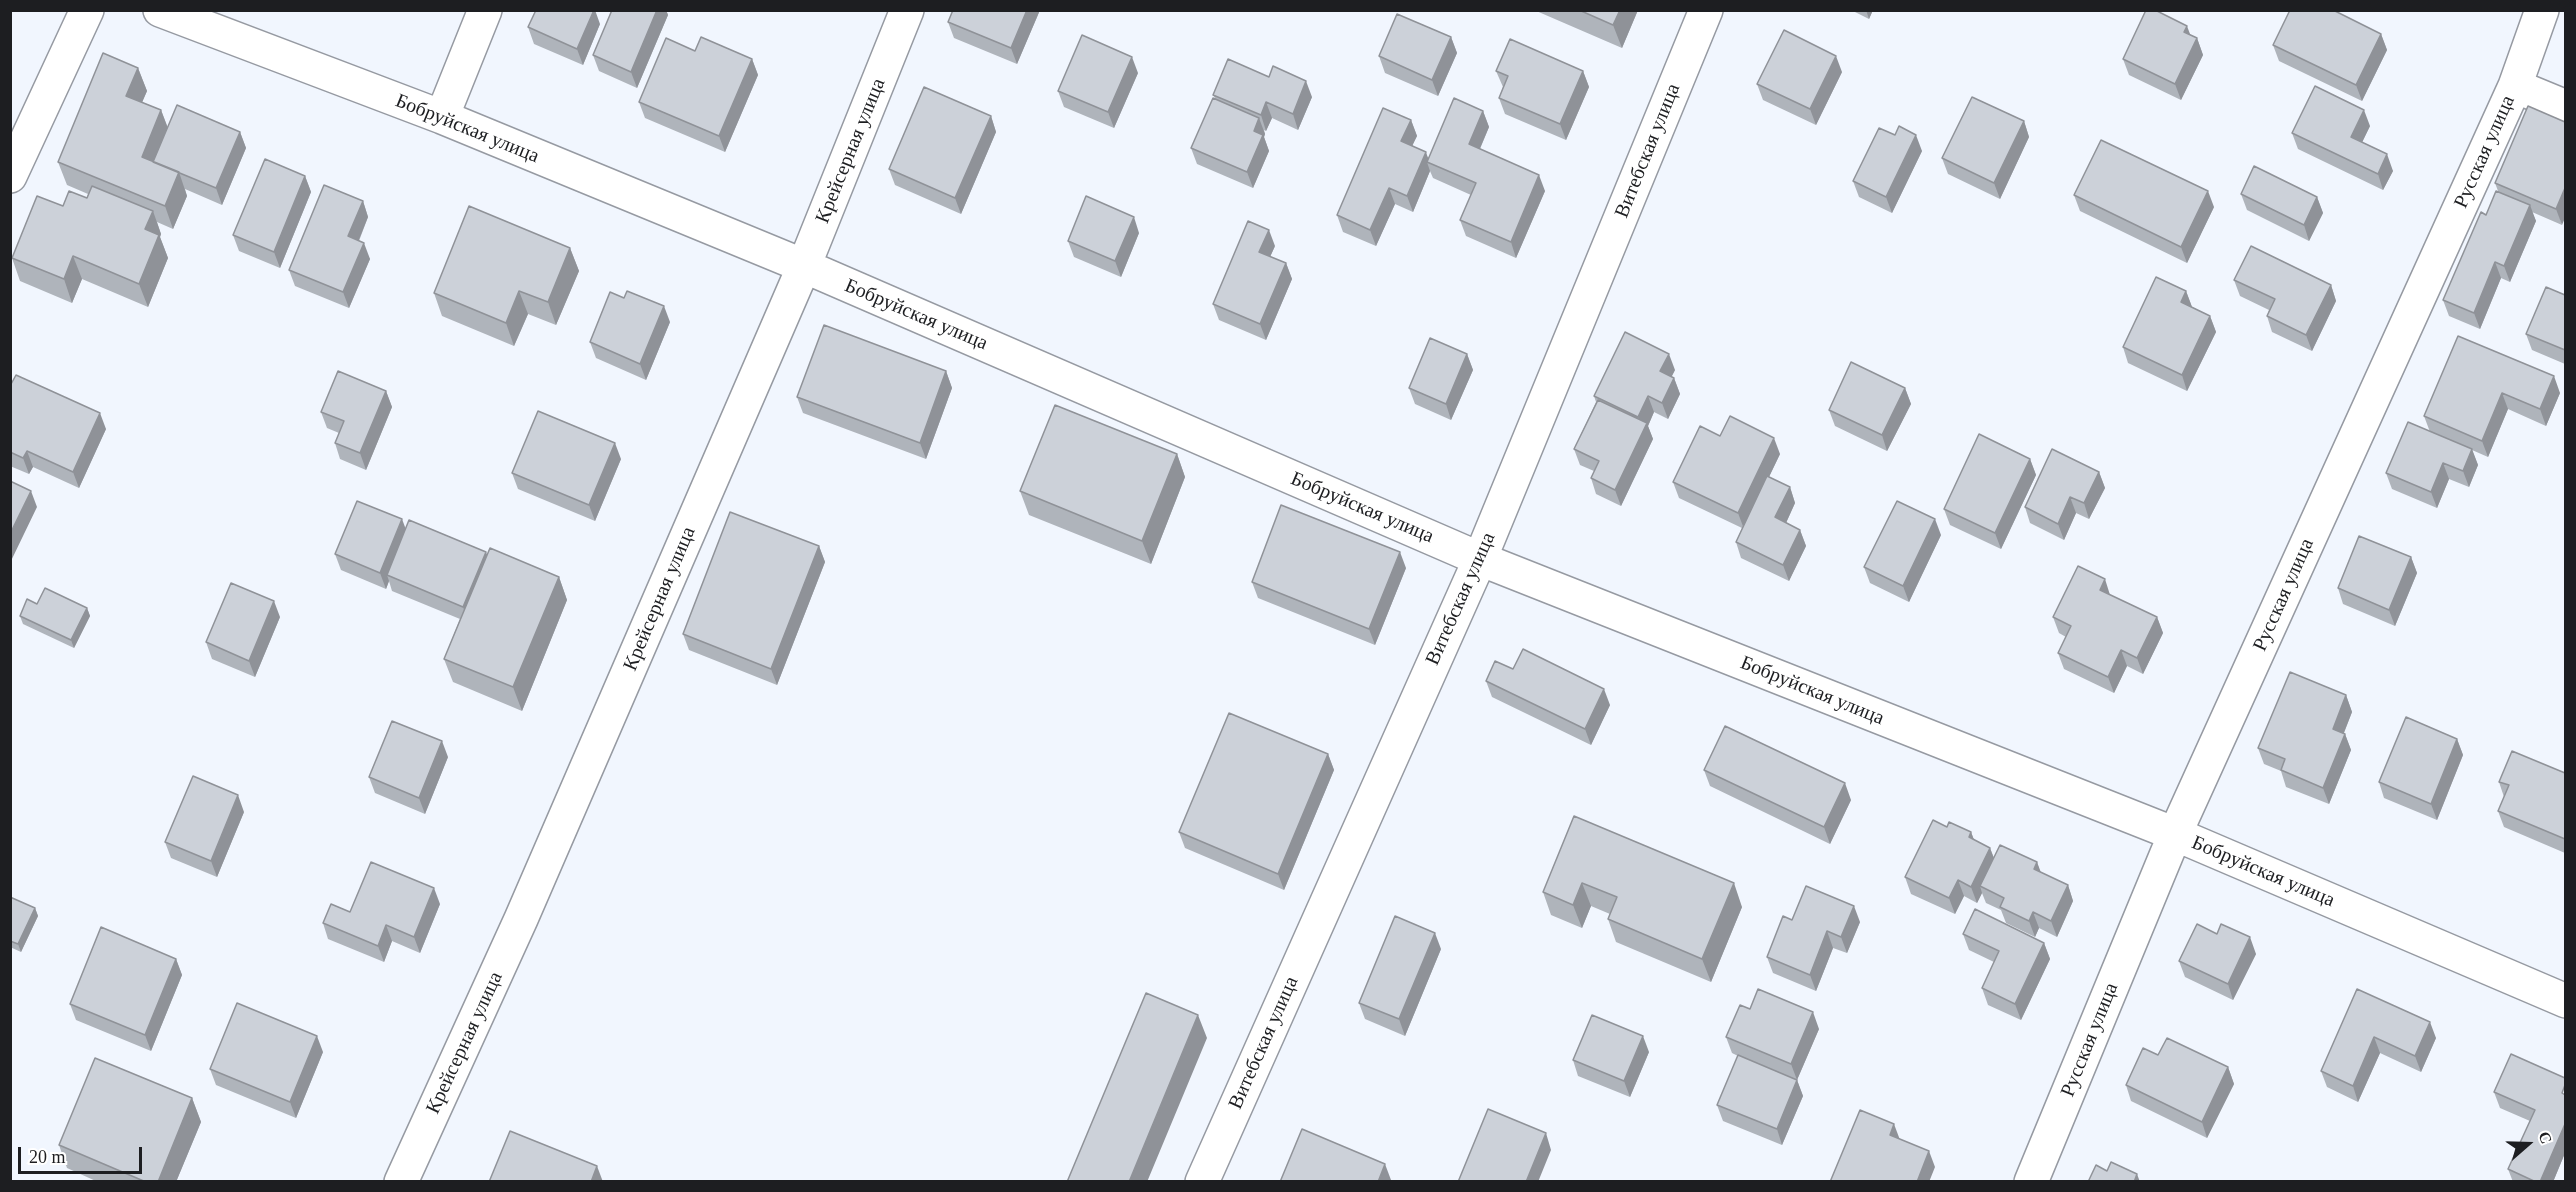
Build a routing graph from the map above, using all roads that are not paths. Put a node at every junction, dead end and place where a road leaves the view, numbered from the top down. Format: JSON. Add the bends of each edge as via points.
{"nodes":[{"id":1,"x":87,"y":10,"type":"edge"},
{"id":2,"x":160,"y":10,"type":"edge"},
{"id":3,"x":485,"y":10,"type":"edge"},
{"id":4,"x":908,"y":10,"type":"edge"},
{"id":5,"x":1706,"y":10,"type":"edge"},
{"id":6,"x":2542,"y":10,"type":"edge"},
{"id":7,"x":2515,"y":86,"type":"junction"},
{"id":8,"x":2565,"y":107,"type":"edge"},
{"id":9,"x":442,"y":117,"type":"junction"},
{"id":10,"x":10,"y":176,"type":"edge"},
{"id":11,"x":804,"y":266,"type":"junction"},
{"id":12,"x":1480,"y":559,"type":"junction"},
{"id":13,"x":2175,"y":834,"type":"junction"},
{"id":14,"x":2565,"y":1001,"type":"edge"},
{"id":15,"x":401,"y":1182,"type":"edge"},
{"id":16,"x":1202,"y":1182,"type":"edge"},
{"id":17,"x":2031,"y":1182,"type":"edge"}],
"edges":[{"from":1,"to":10,"type":"street"},
{"from":2,"to":9,"type":"street","name":"Бобруйская улица"},
{"from":3,"to":9,"type":"street"},
{"from":4,"to":11,"type":"street","name":"Крейсерная улица"},
{"from":5,"to":12,"type":"street","name":"Витебская улица"},
{"from":6,"to":7,"type":"street","name":"Русская улица"},
{"from":7,"to":8,"type":"street"},
{"from":7,"to":13,"type":"street","name":"Русская улица"},
{"from":9,"to":11,"type":"street","name":"Бобруйская улица"},
{"from":11,"to":12,"type":"street","name":"Бобруйская улица"},
{"from":11,"to":15,"type":"street","name":"Крейсерная улица","via":[[521,919]]},
{"from":12,"to":13,"type":"street","name":"Бобруйская улица"},
{"from":12,"to":16,"type":"street","name":"Витебская улица"},
{"from":13,"to":14,"type":"street","name":"Бобруйская улица"},
{"from":13,"to":17,"type":"street","name":"Русская улица"}]}
